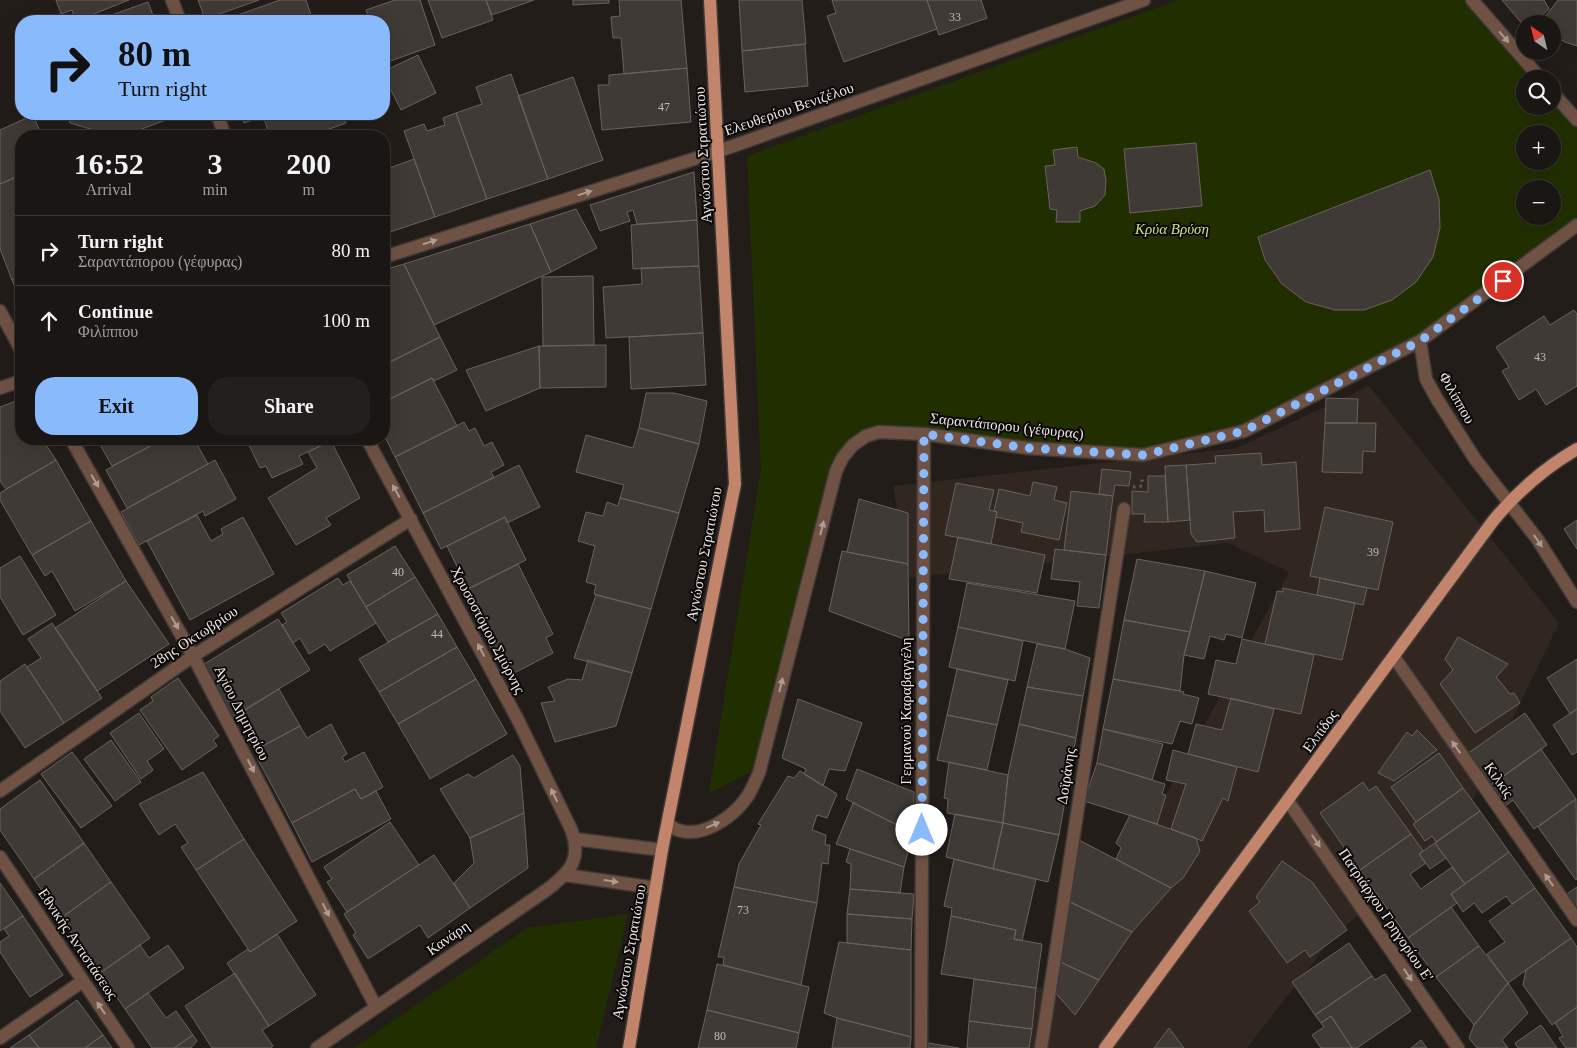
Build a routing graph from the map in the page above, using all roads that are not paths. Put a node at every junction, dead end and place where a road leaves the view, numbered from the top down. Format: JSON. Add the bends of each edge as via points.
{"nodes":[{"id":1,"x":172,"y":0,"type":"edge"},
{"id":2,"x":710,"y":0,"type":"edge"},
{"id":3,"x":1144,"y":0,"type":"edge"},
{"id":4,"x":1472,"y":0,"type":"edge"},
{"id":5,"x":178,"y":15,"type":"edge"},
{"id":6,"x":1532,"y":70,"type":"edge"},
{"id":7,"x":1561,"y":102,"type":"edge"},
{"id":8,"x":1577,"y":120,"type":"edge"},
{"id":9,"x":719,"y":151,"type":"junction"},
{"id":10,"x":1577,"y":225,"type":"edge"},
{"id":11,"x":390,"y":255,"type":"edge"},
{"id":12,"x":0,"y":311,"type":"edge"},
{"id":13,"x":15,"y":339,"type":"edge"},
{"id":14,"x":1420,"y":341,"type":"junction"},
{"id":15,"x":15,"y":383,"type":"edge"},
{"id":16,"x":0,"y":388,"type":"edge"},
{"id":17,"x":924,"y":434,"type":"junction"},
{"id":18,"x":73,"y":445,"type":"edge"},
{"id":19,"x":370,"y":445,"type":"edge"},
{"id":20,"x":1577,"y":449,"type":"edge"},
{"id":21,"x":1508,"y":502,"type":"junction"},
{"id":22,"x":1124,"y":509,"type":"road end"},
{"id":23,"x":411,"y":519,"type":"junction"},
{"id":24,"x":1577,"y":602,"type":"edge"},
{"id":25,"x":193,"y":656,"type":"junction"},
{"id":26,"x":1394,"y":658,"type":"junction"},
{"id":27,"x":0,"y":790,"type":"edge"},
{"id":28,"x":1288,"y":801,"type":"junction"},
{"id":29,"x":668,"y":824,"type":"junction"},
{"id":30,"x":575,"y":839,"type":"junction"},
{"id":31,"x":662,"y":850,"type":"junction"},
{"id":32,"x":0,"y":857,"type":"edge"},
{"id":33,"x":565,"y":875,"type":"junction"},
{"id":34,"x":656,"y":888,"type":"junction"},
{"id":35,"x":1577,"y":920,"type":"edge"},
{"id":36,"x":83,"y":981,"type":"junction"},
{"id":37,"x":376,"y":1007,"type":"junction"},
{"id":38,"x":0,"y":1038,"type":"edge"},
{"id":39,"x":128,"y":1048,"type":"edge"},
{"id":40,"x":316,"y":1048,"type":"edge"},
{"id":41,"x":629,"y":1048,"type":"edge"},
{"id":42,"x":921,"y":1048,"type":"edge"},
{"id":43,"x":1041,"y":1048,"type":"edge"},
{"id":44,"x":1105,"y":1048,"type":"edge"},
{"id":45,"x":1458,"y":1048,"type":"edge"}],
"edges":[{"from":1,"to":5,"type":"street"},
{"from":2,"to":9,"type":"main road","name":"Αγνώστου Στρατιώτου"},
{"from":3,"to":9,"type":"street","name":"Ελευθερίου Βενιζέλου"},
{"from":4,"to":6,"type":"street","one_way":true},
{"from":7,"to":8,"type":"street"},
{"from":11,"to":9,"type":"street","name":"Ελευθερίου Βενιζέλου","one_way":true},
{"from":9,"to":29,"type":"main road","name":"Αγνώστου Στρατιώτου","via":[[735,484]]},
{"from":10,"to":14,"type":"street"},
{"from":12,"to":13,"type":"street"},
{"from":14,"to":17,"type":"street","name":"Σαραντάπορου (γέφυρας)","via":[[1244,431],[1143,455],[1028,448]]},
{"from":14,"to":21,"type":"street","name":"Φιλίππου","via":[[1426,379],[1476,459]]},
{"from":15,"to":16,"type":"street"},
{"from":29,"to":17,"type":"street","name":"Σαραντάπορου (γέφυρας)","one_way":true,"via":[[679,831],[693,832],[718,823],[736,811],[759,773],[836,471],[843,457],[853,444],[880,432]]},
{"from":17,"to":42,"type":"street","name":"Γερμανού Καραβαγγέλη"},
{"from":18,"to":25,"type":"street","name":"Αγίου Δημητρίου","one_way":true},
{"from":23,"to":19,"type":"street","name":"Χρυσοστόμου Σμύρνης","one_way":true},
{"from":20,"to":21,"type":"main road","name":"Ελπίδος","via":[[1539,474]]},
{"from":21,"to":24,"type":"street","name":"Φιλίππου","one_way":true,"via":[[1538,540]]},
{"from":21,"to":26,"type":"main road","name":"Ελπίδος"},
{"from":22,"to":43,"type":"street","name":"Δοϊράνης"},
{"from":23,"to":25,"type":"street","name":"28ης Οκτωβρίου"},
{"from":30,"to":23,"type":"street","name":"Χρυσοστόμου Σμύρνης","one_way":true,"via":[[518,720]]},
{"from":25,"to":27,"type":"street","name":"28ης Οκτωβρίου"},
{"from":25,"to":37,"type":"street","name":"Αγίου Δημητρίου","one_way":true},
{"from":26,"to":28,"type":"main road","name":"Ελπίδος"},
{"from":35,"to":26,"type":"street","name":"Κιλκίς","one_way":true},
{"from":28,"to":44,"type":"main road","name":"Ελπίδος"},
{"from":28,"to":45,"type":"street","name":"Πατριάρχου Γρηγορίου Ε'","one_way":true},
{"from":29,"to":31,"type":"main road","name":"Αγνώστου Στρατιώτου"},
{"from":30,"to":31,"type":"street"},
{"from":30,"to":33,"type":"street","via":[[574,860]]},
{"from":31,"to":34,"type":"main road","name":"Αγνώστου Στρατιώτου"},
{"from":32,"to":36,"type":"street","name":"Εθνικής Αντιστάσεως"},
{"from":33,"to":34,"type":"street","one_way":true},
{"from":33,"to":37,"type":"street","name":"Κανάρη"},
{"from":34,"to":41,"type":"main road","name":"Αγνώστου Στρατιώτου"},
{"from":36,"to":38,"type":"street"},
{"from":39,"to":36,"type":"street","name":"Εθνικής Αντιστάσεως","one_way":true},
{"from":37,"to":40,"type":"street","name":"Κανάρη"}]}
